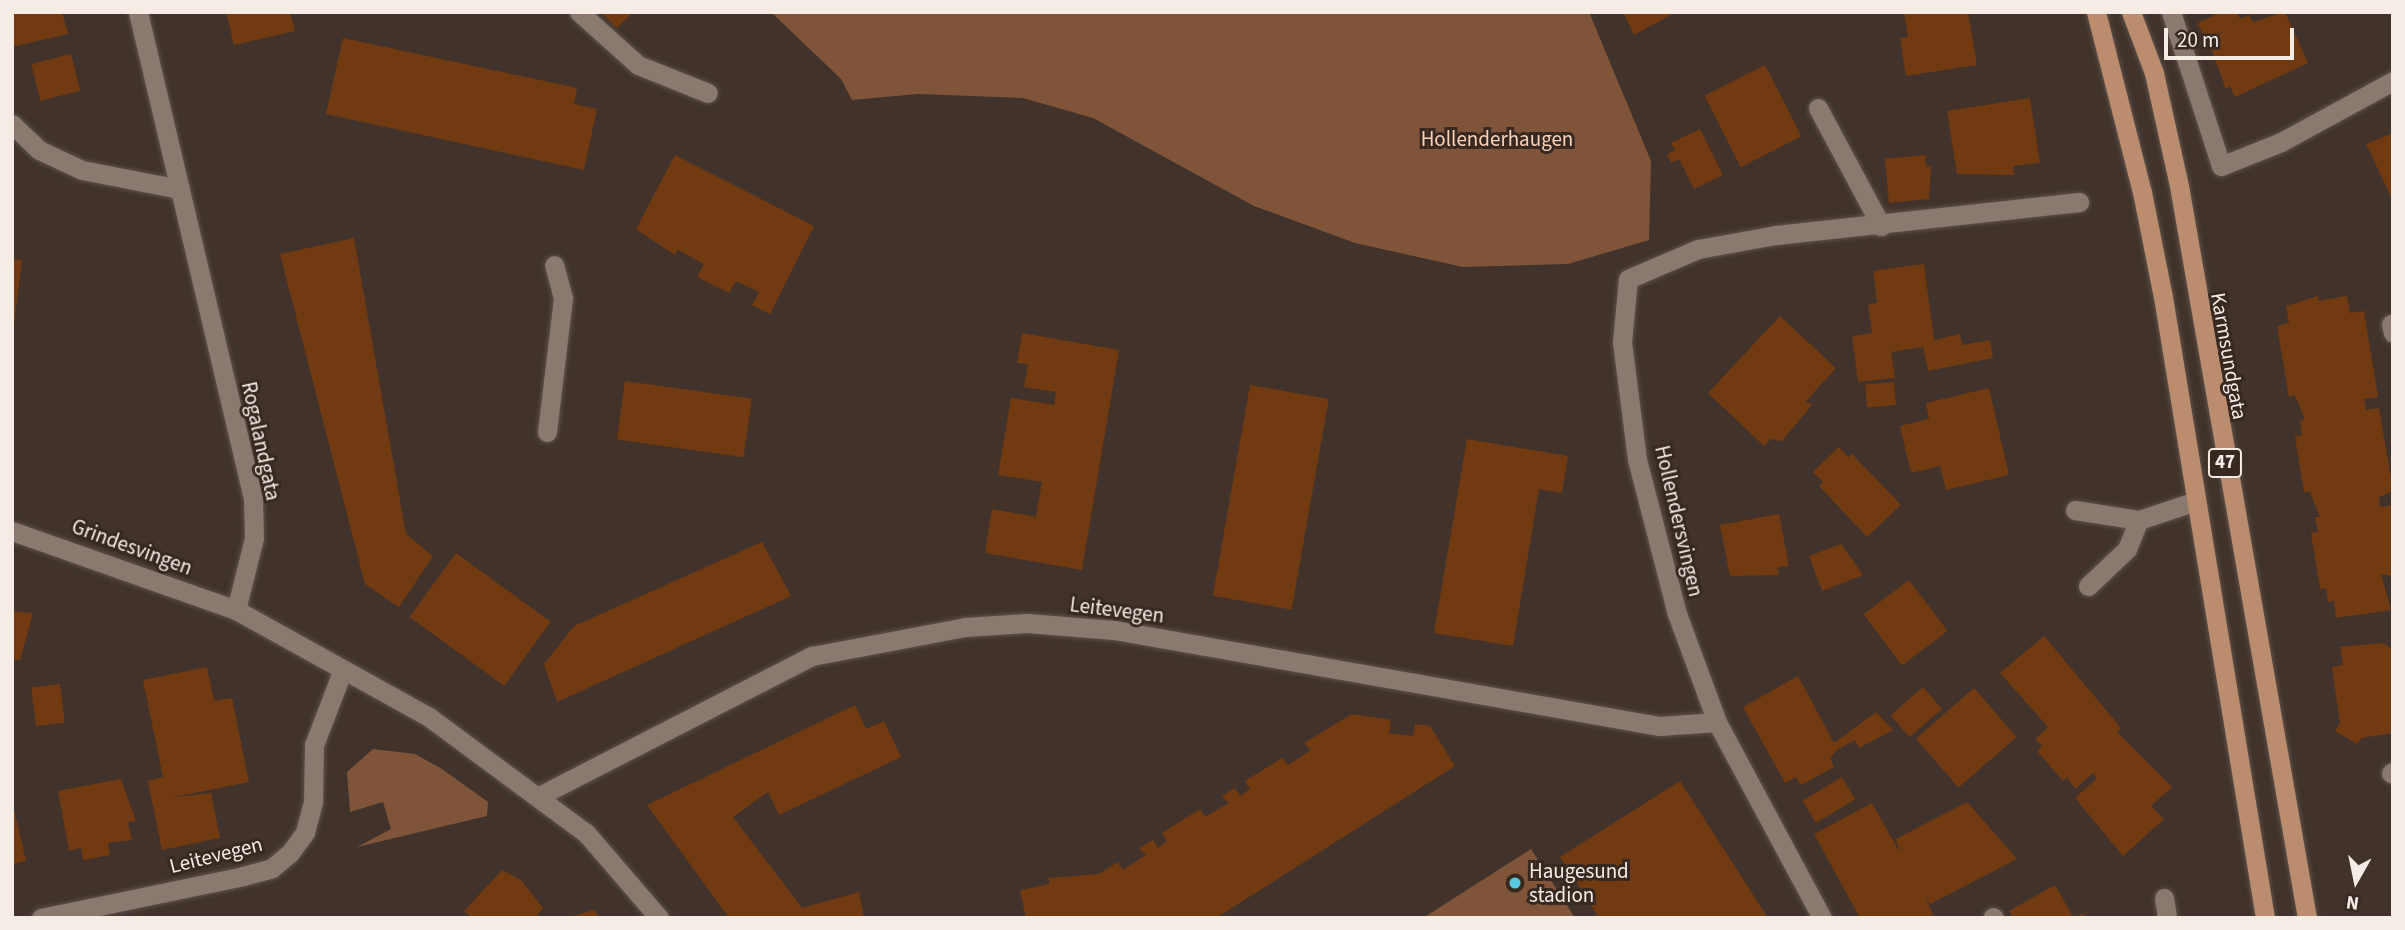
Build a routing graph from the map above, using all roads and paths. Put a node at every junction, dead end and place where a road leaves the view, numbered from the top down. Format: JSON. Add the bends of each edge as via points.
{"nodes":[{"id":1,"x":138,"y":12,"type":"edge"},
{"id":2,"x":579,"y":12,"type":"edge"},
{"id":3,"x":2096,"y":12,"type":"edge"},
{"id":4,"x":2131,"y":12,"type":"edge"},
{"id":5,"x":2171,"y":12,"type":"edge"},
{"id":6,"x":2393,"y":81,"type":"edge"},
{"id":7,"x":708,"y":93,"type":"dead end"},
{"id":8,"x":1818,"y":108,"type":"dead end"},
{"id":9,"x":12,"y":124,"type":"edge"},
{"id":10,"x":180,"y":189,"type":"junction"},
{"id":11,"x":2079,"y":202,"type":"dead end"},
{"id":12,"x":1881,"y":226,"type":"junction"},
{"id":13,"x":554,"y":265,"type":"dead end"},
{"id":14,"x":547,"y":432,"type":"dead end"},
{"id":15,"x":2196,"y":501,"type":"junction"},
{"id":16,"x":2075,"y":510,"type":"dead end"},
{"id":17,"x":2139,"y":520,"type":"junction"},
{"id":18,"x":12,"y":531,"type":"edge"},
{"id":19,"x":2088,"y":586,"type":"dead end"},
{"id":20,"x":236,"y":610,"type":"junction"},
{"id":21,"x":343,"y":669,"type":"junction"},
{"id":22,"x":1717,"y":722,"type":"junction"},
{"id":23,"x":541,"y":795,"type":"junction"},
{"id":24,"x":2164,"y":898,"type":"dead end"},
{"id":25,"x":50,"y":917,"type":"edge"},
{"id":26,"x":659,"y":918,"type":"edge"},
{"id":27,"x":1822,"y":918,"type":"edge"},
{"id":28,"x":2167,"y":918,"type":"edge"},
{"id":29,"x":2265,"y":918,"type":"edge"},
{"id":30,"x":2307,"y":918,"type":"edge"}],
"edges":[{"from":1,"to":10,"type":"street","name":"Rogalandgata"},
{"from":2,"to":7,"type":"street","via":[[638,65]]},
{"from":3,"to":15,"type":"main road","number":"47","via":[[2142,192]]},
{"from":4,"to":30,"type":"main road","name":"Karmsundgata","number":"47","via":[[2154,73],[2179,186]]},
{"from":5,"to":6,"type":"street","via":[[2221,166],[2281,142]]},
{"from":8,"to":12,"type":"street"},
{"from":9,"to":10,"type":"street","via":[[40,150],[82,170]]},
{"from":10,"to":20,"type":"street","name":"Rogalandgata","via":[[253,498],[254,538]]},
{"from":11,"to":12,"type":"street","name":"Hollendersvingen"},
{"from":12,"to":22,"type":"street","name":"Hollendersvingen","via":[[1776,235],[1698,249],[1628,279],[1622,342],[1637,458],[1678,614]]},
{"from":13,"to":14,"type":"street","via":[[563,298]]},
{"from":15,"to":17,"type":"street"},
{"from":15,"to":29,"type":"main road","number":"47"},
{"from":16,"to":17,"type":"street"},
{"from":17,"to":19,"type":"street","via":[[2127,549]]},
{"from":18,"to":20,"type":"street","name":"Grindesvingen"},
{"from":20,"to":21,"type":"street"},
{"from":21,"to":23,"type":"street","via":[[429,717]]},
{"from":21,"to":25,"type":"street","name":"Leitevegen","via":[[314,745],[313,802],[304,832],[290,853],[272,868],[243,876]]},
{"from":22,"to":23,"type":"street","name":"Leitevegen","via":[[1659,726],[1114,630],[1027,623],[965,627],[812,656]]},
{"from":22,"to":27,"type":"street","name":"Hollendersvingen"},
{"from":23,"to":26,"type":"street","via":[[586,833]]},
{"from":24,"to":28,"type":"street"}]}
